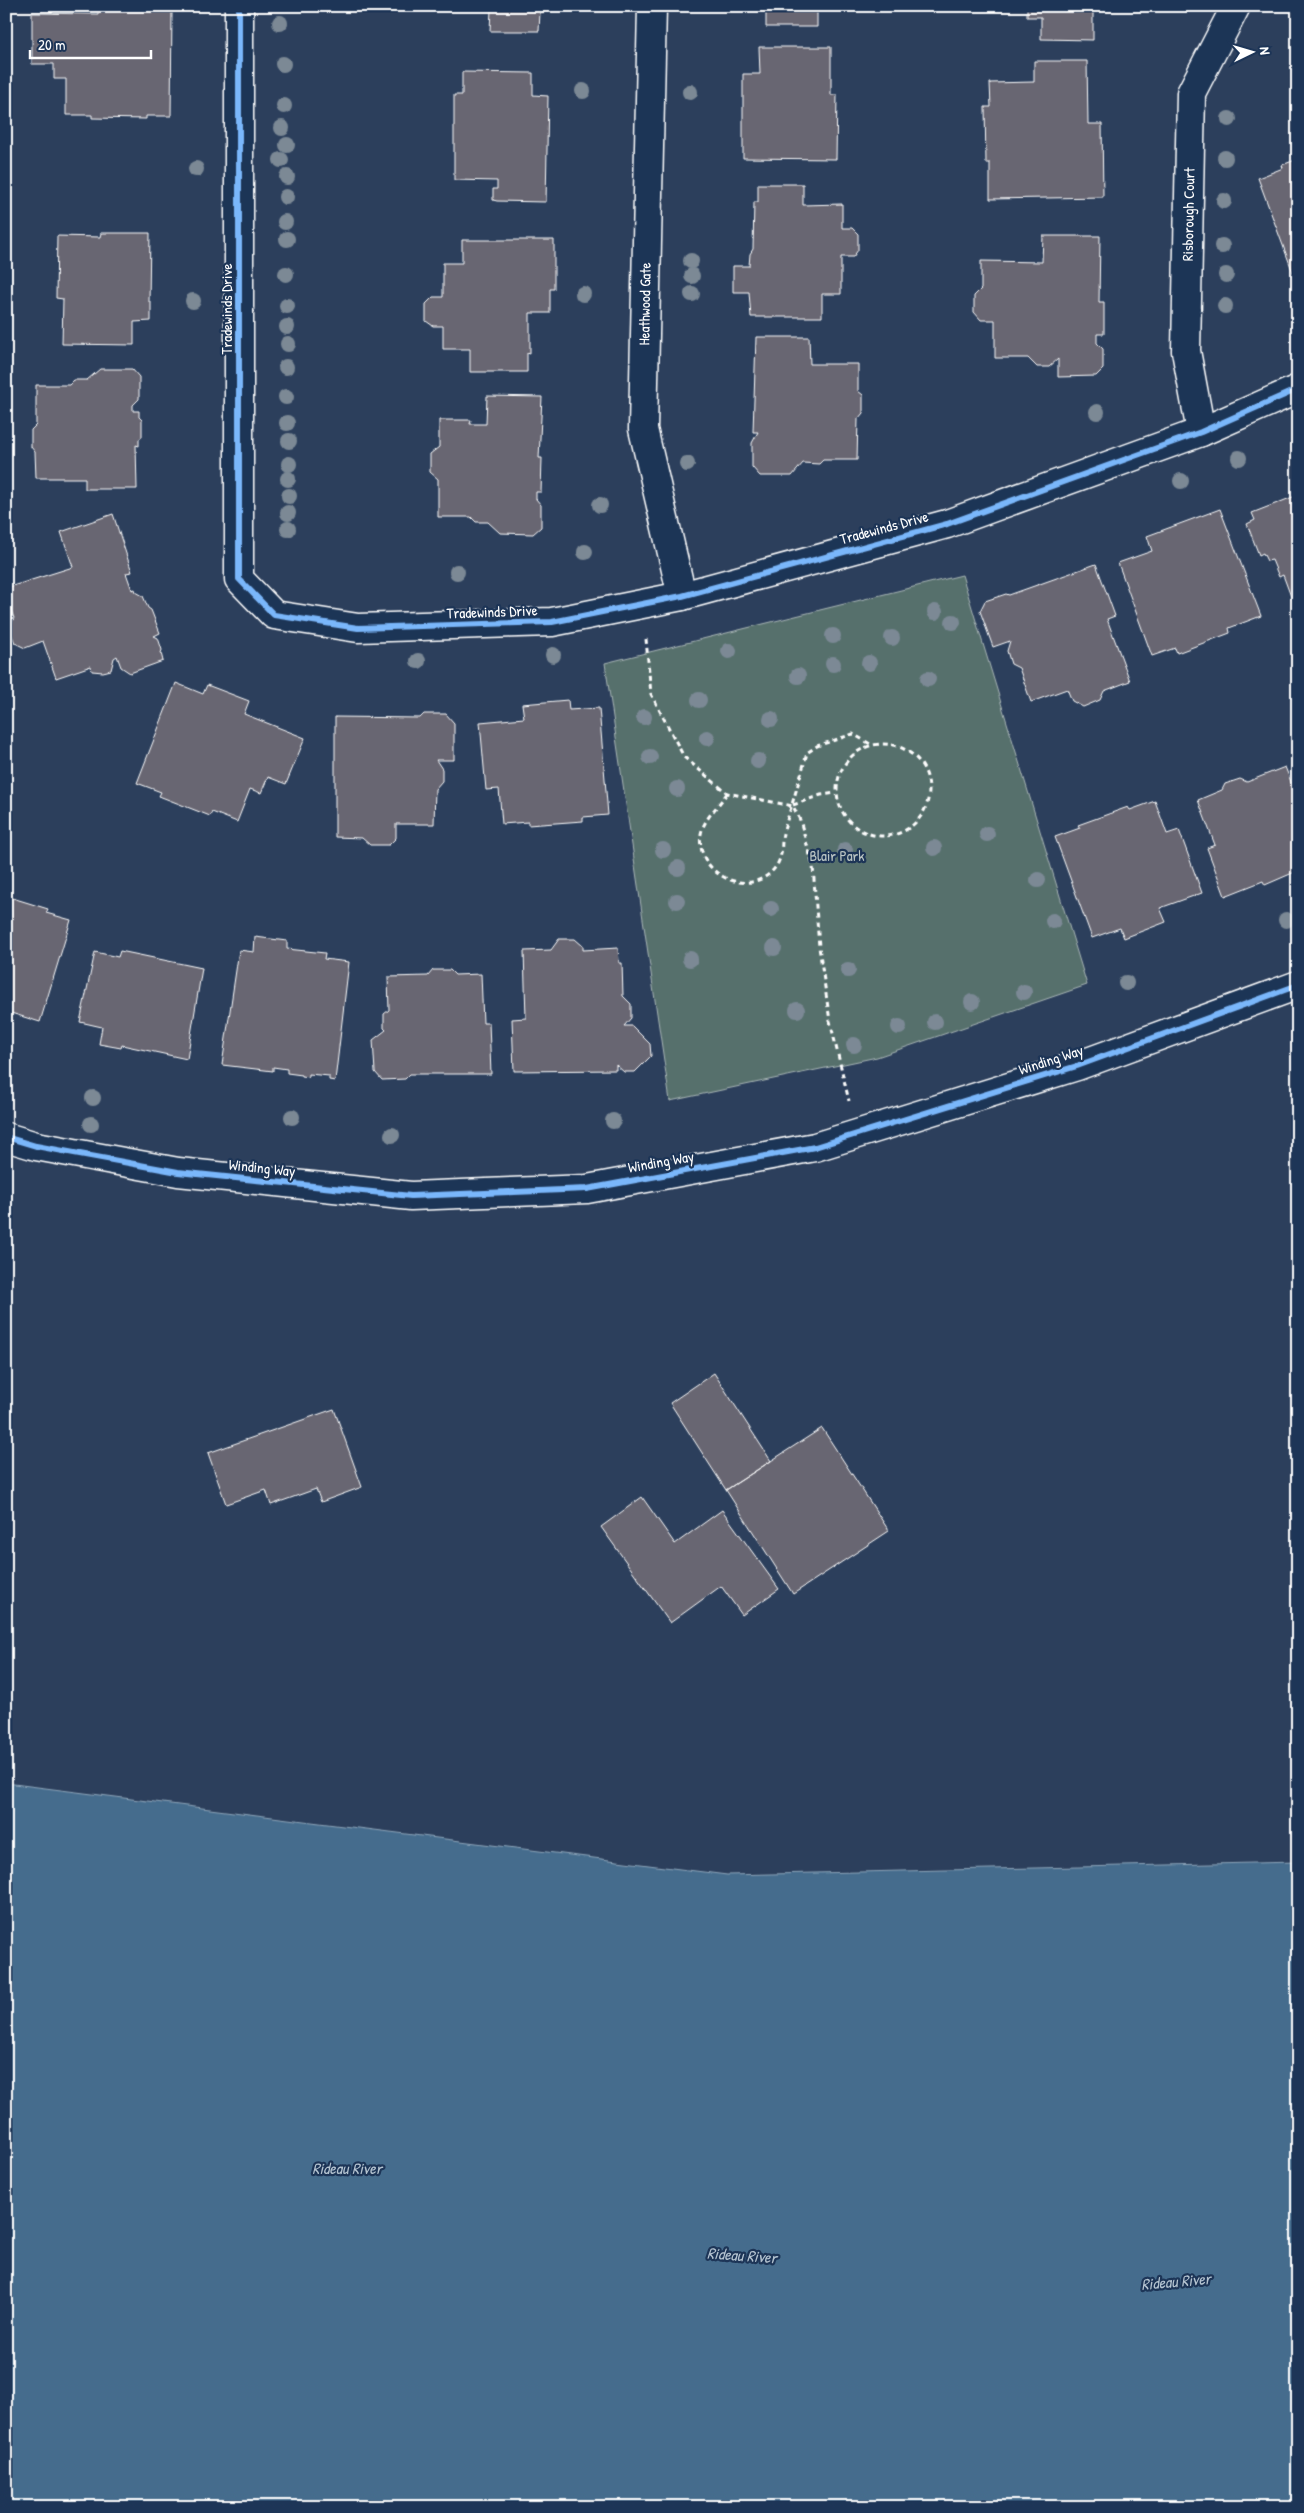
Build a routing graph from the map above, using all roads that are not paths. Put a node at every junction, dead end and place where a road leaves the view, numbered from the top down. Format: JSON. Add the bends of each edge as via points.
{"nodes":[{"id":1,"x":239,"y":6,"type":"edge"},
{"id":2,"x":652,"y":6,"type":"edge"},
{"id":3,"x":1236,"y":6,"type":"edge"},
{"id":4,"x":1298,"y":389,"type":"edge"},
{"id":5,"x":1201,"y":432,"type":"junction"},
{"id":6,"x":682,"y":596,"type":"junction"},
{"id":7,"x":1298,"y":985,"type":"edge"},
{"id":8,"x":6,"y":1137,"type":"edge"}],
"edges":[{"from":1,"to":6,"type":"street","name":"Tradewinds Drive","via":[[239,579],[274,615],[358,628],[552,622]]},
{"from":2,"to":6,"type":"street","name":"Heathwood Gate","via":[[643,429]]},
{"from":3,"to":5,"type":"street","name":"Risborough Court","via":[[1191,93],[1186,351]]},
{"from":4,"to":5,"type":"street","name":"Tradewinds Drive"},
{"from":5,"to":6,"type":"street","name":"Tradewinds Drive","via":[[947,524]]},
{"from":7,"to":8,"type":"street","name":"Winding Way","via":[[1077,1066],[815,1147],[587,1189],[411,1196],[178,1172],[36,1146]]}]}
